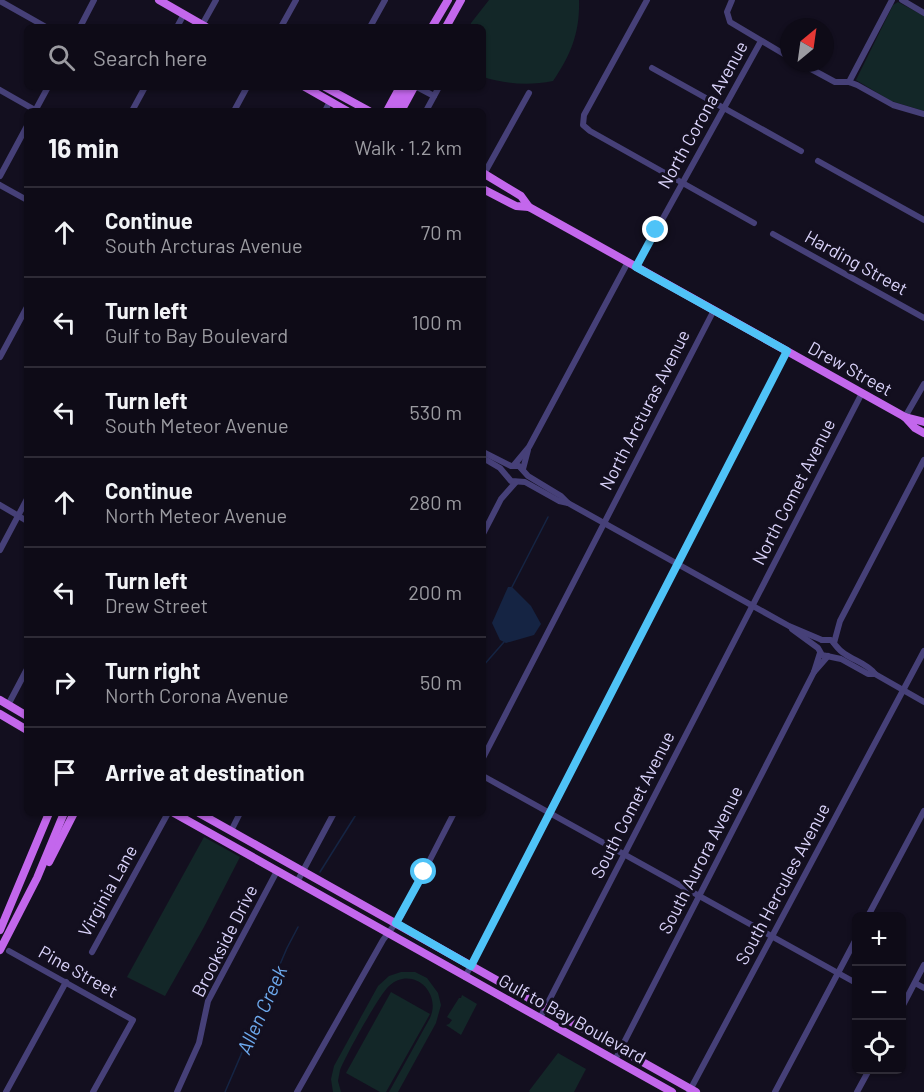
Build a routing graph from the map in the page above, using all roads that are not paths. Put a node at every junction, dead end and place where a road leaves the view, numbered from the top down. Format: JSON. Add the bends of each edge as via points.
{"nodes":[{"id":1,"x":94,"y":0,"type":"edge"},
{"id":2,"x":159,"y":0,"type":"edge"},
{"id":3,"x":216,"y":0,"type":"edge"},
{"id":4,"x":296,"y":0,"type":"edge"},
{"id":5,"x":385,"y":0,"type":"edge"},
{"id":6,"x":448,"y":0,"type":"edge"},
{"id":7,"x":461,"y":0,"type":"edge"},
{"id":8,"x":647,"y":0,"type":"edge"},
{"id":9,"x":732,"y":0,"type":"edge"},
{"id":10,"x":892,"y":0,"type":"edge"},
{"id":11,"x":902,"y":0,"type":"edge"},
{"id":12,"x":0,"y":1,"type":"edge"},
{"id":13,"x":924,"y":13,"type":"edge"},
{"id":14,"x":184,"y":14,"type":"junction"},
{"id":15,"x":41,"y":24,"type":"edge"},
{"id":16,"x":82,"y":24,"type":"edge"},
{"id":17,"x":179,"y":24,"type":"edge"},
{"id":18,"x":201,"y":24,"type":"edge"},
{"id":19,"x":205,"y":24,"type":"edge"},
{"id":20,"x":283,"y":24,"type":"edge"},
{"id":21,"x":372,"y":24,"type":"edge"},
{"id":22,"x":434,"y":24,"type":"edge"},
{"id":23,"x":448,"y":24,"type":"edge"},
{"id":24,"x":760,"y":41,"type":"junction"},
{"id":25,"x":780,"y":52,"type":"edge"},
{"id":26,"x":652,"y":68,"type":"dead end"},
{"id":27,"x":817,"y":72,"type":"edge"},
{"id":28,"x":849,"y":82,"type":"junction"},
{"id":29,"x":0,"y":90,"type":"edge"},
{"id":30,"x":46,"y":90,"type":"edge"},
{"id":31,"x":143,"y":90,"type":"edge"},
{"id":32,"x":245,"y":90,"type":"edge"},
{"id":33,"x":310,"y":90,"type":"edge"},
{"id":34,"x":338,"y":90,"type":"edge"},
{"id":35,"x":398,"y":90,"type":"edge"},
{"id":36,"x":404,"y":90,"type":"edge"},
{"id":37,"x":413,"y":90,"type":"edge"},
{"id":38,"x":421,"y":90,"type":"edge"},
{"id":39,"x":437,"y":90,"type":"edge"},
{"id":40,"x":314,"y":92,"type":"junction"},
{"id":41,"x":529,"y":93,"type":"dead end"},
{"id":42,"x":434,"y":96,"type":"junction"},
{"id":43,"x":330,"y":101,"type":"junction"},
{"id":44,"x":30,"y":108,"type":"edge"},
{"id":45,"x":37,"y":108,"type":"edge"},
{"id":46,"x":134,"y":108,"type":"edge"},
{"id":47,"x":236,"y":108,"type":"edge"},
{"id":48,"x":326,"y":108,"type":"edge"},
{"id":49,"x":342,"y":108,"type":"edge"},
{"id":50,"x":350,"y":108,"type":"edge"},
{"id":51,"x":364,"y":108,"type":"edge"},
{"id":52,"x":389,"y":108,"type":"edge"},
{"id":53,"x":395,"y":108,"type":"edge"},
{"id":54,"x":403,"y":108,"type":"edge"},
{"id":55,"x":428,"y":108,"type":"edge"},
{"id":56,"x":723,"y":109,"type":"junction"},
{"id":57,"x":924,"y":114,"type":"edge"},
{"id":58,"x":24,"y":132,"type":"edge"},
{"id":59,"x":801,"y":151,"type":"dead end"},
{"id":60,"x":818,"y":161,"type":"dead end"},
{"id":61,"x":486,"y":169,"type":"edge"},
{"id":62,"x":0,"y":176,"type":"edge"},
{"id":63,"x":486,"y":176,"type":"edge"},
{"id":64,"x":683,"y":183,"type":"junction"},
{"id":65,"x":0,"y":185,"type":"edge"},
{"id":66,"x":486,"y":191,"type":"edge"},
{"id":67,"x":24,"y":198,"type":"edge"},
{"id":68,"x":529,"y":207,"type":"junction"},
{"id":69,"x":924,"y":220,"type":"edge"},
{"id":70,"x":754,"y":223,"type":"dead end"},
{"id":71,"x":773,"y":234,"type":"dead end"},
{"id":72,"x":628,"y":262,"type":"junction"},
{"id":73,"x":636,"y":267,"type":"junction"},
{"id":74,"x":714,"y":310,"type":"junction"},
{"id":75,"x":24,"y":313,"type":"edge"},
{"id":76,"x":924,"y":318,"type":"edge"},
{"id":77,"x":787,"y":351,"type":"junction"},
{"id":78,"x":0,"y":357,"type":"edge"},
{"id":79,"x":923,"y":388,"type":"edge"},
{"id":80,"x":862,"y":393,"type":"junction"},
{"id":81,"x":905,"y":417,"type":"junction"},
{"id":82,"x":924,"y":422,"type":"edge"},
{"id":83,"x":924,"y":433,"type":"edge"},
{"id":84,"x":530,"y":447,"type":"junction"},
{"id":85,"x":486,"y":453,"type":"edge"},
{"id":86,"x":486,"y":460,"type":"edge"},
{"id":87,"x":924,"y":460,"type":"edge"},
{"id":88,"x":513,"y":465,"type":"junction"},
{"id":89,"x":524,"y":471,"type":"junction"},
{"id":90,"x":507,"y":476,"type":"junction"},
{"id":91,"x":518,"y":481,"type":"junction"},
{"id":92,"x":501,"y":499,"type":"junction"},
{"id":93,"x":568,"y":503,"type":"junction"},
{"id":94,"x":0,"y":505,"type":"edge"},
{"id":95,"x":24,"y":505,"type":"edge"},
{"id":96,"x":18,"y":516,"type":"junction"},
{"id":97,"x":24,"y":519,"type":"edge"},
{"id":98,"x":603,"y":523,"type":"junction"},
{"id":99,"x":486,"y":528,"type":"edge"},
{"id":100,"x":0,"y":550,"type":"edge"},
{"id":101,"x":678,"y":563,"type":"junction"},
{"id":102,"x":752,"y":605,"type":"junction"},
{"id":103,"x":840,"y":621,"type":"junction"},
{"id":104,"x":789,"y":626,"type":"junction"},
{"id":105,"x":824,"y":640,"type":"junction"},
{"id":106,"x":835,"y":645,"type":"junction"},
{"id":107,"x":819,"y":650,"type":"junction"},
{"id":108,"x":924,"y":651,"type":"edge"},
{"id":109,"x":829,"y":656,"type":"junction"},
{"id":110,"x":814,"y":672,"type":"junction"},
{"id":111,"x":875,"y":674,"type":"junction"},
{"id":112,"x":24,"y":675,"type":"edge"},
{"id":113,"x":903,"y":690,"type":"junction"},
{"id":114,"x":0,"y":700,"type":"edge"},
{"id":115,"x":924,"y":702,"type":"edge"},
{"id":116,"x":8,"y":705,"type":"junction"},
{"id":117,"x":0,"y":714,"type":"edge"},
{"id":118,"x":24,"y":714,"type":"edge"},
{"id":119,"x":24,"y":728,"type":"edge"},
{"id":120,"x":486,"y":752,"type":"edge"},
{"id":121,"x":486,"y":778,"type":"edge"},
{"id":122,"x":924,"y":811,"type":"edge"},
{"id":123,"x":550,"y":813,"type":"junction"},
{"id":124,"x":49,"y":816,"type":"edge"},
{"id":125,"x":63,"y":816,"type":"edge"},
{"id":126,"x":73,"y":816,"type":"edge"},
{"id":127,"x":166,"y":816,"type":"edge"},
{"id":128,"x":179,"y":816,"type":"edge"},
{"id":129,"x":204,"y":816,"type":"edge"},
{"id":130,"x":238,"y":816,"type":"edge"},
{"id":131,"x":332,"y":816,"type":"edge"},
{"id":132,"x":452,"y":816,"type":"edge"},
{"id":133,"x":231,"y":831,"type":"junction"},
{"id":134,"x":625,"y":855,"type":"junction"},
{"id":135,"x":277,"y":871,"type":"junction"},
{"id":136,"x":303,"y":871,"type":"junction"},
{"id":137,"x":37,"y":878,"type":"junction"},
{"id":138,"x":297,"y":882,"type":"junction"},
{"id":139,"x":699,"y":897,"type":"junction"},
{"id":140,"x":870,"y":912,"type":"edge"},
{"id":141,"x":396,"y":923,"type":"junction"},
{"id":142,"x":0,"y":930,"type":"edge"},
{"id":143,"x":388,"y":933,"type":"junction"},
{"id":144,"x":772,"y":937,"type":"junction"},
{"id":145,"x":852,"y":947,"type":"edge"},
{"id":146,"x":0,"y":950,"type":"edge"},
{"id":147,"x":9,"y":951,"type":"dead end"},
{"id":148,"x":92,"y":952,"type":"dead end"},
{"id":149,"x":924,"y":965,"type":"edge"},
{"id":150,"x":471,"y":966,"type":"junction"},
{"id":151,"x":838,"y":973,"type":"junction"},
{"id":152,"x":465,"y":977,"type":"junction"},
{"id":153,"x":500,"y":981,"type":"junction"},
{"id":154,"x":852,"y":981,"type":"edge"},
{"id":155,"x":66,"y":982,"type":"junction"},
{"id":156,"x":915,"y":983,"type":"junction"},
{"id":157,"x":924,"y":988,"type":"edge"},
{"id":158,"x":493,"y":992,"type":"junction"},
{"id":159,"x":906,"y":1000,"type":"edge"},
{"id":160,"x":546,"y":1008,"type":"junction"},
{"id":161,"x":540,"y":1018,"type":"junction"},
{"id":162,"x":620,"y":1049,"type":"junction"},
{"id":163,"x":615,"y":1060,"type":"junction"},
{"id":164,"x":867,"y":1074,"type":"edge"},
{"id":165,"x":692,"y":1091,"type":"edge"},
{"id":166,"x":6,"y":1092,"type":"edge"},
{"id":167,"x":93,"y":1092,"type":"edge"},
{"id":168,"x":177,"y":1092,"type":"edge"},
{"id":169,"x":297,"y":1092,"type":"edge"},
{"id":170,"x":672,"y":1092,"type":"edge"},
{"id":171,"x":775,"y":1092,"type":"edge"},
{"id":172,"x":857,"y":1092,"type":"edge"}],
"edges":[{"from":1,"to":16,"type":"street"},
{"from":2,"to":14,"type":"main road"},
{"from":3,"to":19,"type":"street"},
{"from":4,"to":20,"type":"street"},
{"from":5,"to":21,"type":"street"},
{"from":6,"to":22,"type":"main road"},
{"from":7,"to":23,"type":"main road"},
{"from":8,"to":64,"type":"street","via":[[584,115],[583,125]]},
{"from":9,"to":24,"type":"street","via":[[727,12],[730,22]]},
{"from":10,"to":28,"type":"street"},
{"from":11,"to":13,"type":"street"},
{"from":12,"to":15,"type":"street"},
{"from":14,"to":17,"type":"street"},
{"from":14,"to":18,"type":"main road"},
{"from":24,"to":25,"type":"street"},
{"from":24,"to":56,"type":"street","name":"North Corona Avenue"},
{"from":26,"to":56,"type":"street"},
{"from":27,"to":28,"type":"street","via":[[835,82]]},
{"from":28,"to":57,"type":"street","via":[[893,105]]},
{"from":29,"to":44,"type":"street"},
{"from":30,"to":45,"type":"street"},
{"from":31,"to":46,"type":"street"},
{"from":32,"to":47,"type":"street"},
{"from":33,"to":40,"type":"main road"},
{"from":34,"to":51,"type":"main road"},
{"from":35,"to":52,"type":"main road"},
{"from":36,"to":53,"type":"main road"},
{"from":37,"to":54,"type":"main road"},
{"from":38,"to":42,"type":"street"},
{"from":39,"to":42,"type":"street"},
{"from":40,"to":43,"type":"main road"},
{"from":40,"to":50,"type":"main road"},
{"from":41,"to":61,"type":"street"},
{"from":42,"to":55,"type":"street"},
{"from":43,"to":48,"type":"street"},
{"from":43,"to":49,"type":"main road"},
{"from":56,"to":59,"type":"street"},
{"from":56,"to":64,"type":"street","name":"North Corona Avenue"},
{"from":58,"to":62,"type":"street"},
{"from":60,"to":69,"type":"street"},
{"from":63,"to":68,"type":"main road","name":"Drew Street","via":[[521,196]]},
{"from":64,"to":70,"type":"street"},
{"from":64,"to":73,"type":"street","name":"North Corona Avenue"},
{"from":65,"to":67,"type":"street"},
{"from":66,"to":68,"type":"main road","name":"Drew Street","via":[[516,206]]},
{"from":68,"to":72,"type":"main road","name":"Drew Street"},
{"from":71,"to":76,"type":"street","name":"Harding Street"},
{"from":72,"to":73,"type":"main road","name":"Drew Street"},
{"from":72,"to":84,"type":"street"},
{"from":73,"to":74,"type":"main road","name":"Drew Street"},
{"from":74,"to":77,"type":"main road","name":"Drew Street"},
{"from":74,"to":98,"type":"street","name":"North Arcturas Avenue"},
{"from":75,"to":78,"type":"street"},
{"from":77,"to":80,"type":"main road","name":"Drew Street"},
{"from":77,"to":101,"type":"street"},
{"from":79,"to":81,"type":"street"},
{"from":80,"to":81,"type":"main road","name":"Drew Street"},
{"from":80,"to":102,"type":"street","name":"North Comet Avenue"},
{"from":81,"to":82,"type":"main road","name":"Drew Street"},
{"from":81,"to":83,"type":"main road","name":"Drew Street"},
{"from":84,"to":88,"type":"street"},
{"from":84,"to":89,"type":"street"},
{"from":85,"to":88,"type":"street"},
{"from":86,"to":90,"type":"street"},
{"from":87,"to":103,"type":"street"},
{"from":88,"to":89,"type":"street"},
{"from":88,"to":90,"type":"street"},
{"from":89,"to":91,"type":"street"},
{"from":89,"to":93,"type":"street"},
{"from":90,"to":91,"type":"street"},
{"from":90,"to":92,"type":"street"},
{"from":91,"to":92,"type":"street"},
{"from":91,"to":93,"type":"street"},
{"from":92,"to":99,"type":"street"},
{"from":93,"to":98,"type":"street"},
{"from":94,"to":96,"type":"street"},
{"from":95,"to":96,"type":"street"},
{"from":96,"to":97,"type":"street"},
{"from":96,"to":100,"type":"street"},
{"from":98,"to":101,"type":"street"},
{"from":98,"to":120,"type":"street","name":"North Arcturas Avenue"},
{"from":101,"to":102,"type":"street"},
{"from":101,"to":123,"type":"street"},
{"from":102,"to":104,"type":"street"},
{"from":102,"to":134,"type":"street","name":"South Comet Avenue"},
{"from":103,"to":105,"type":"street","name":"South Aurora Avenue"},
{"from":103,"to":106,"type":"street","name":"South Aurora Avenue"},
{"from":104,"to":105,"type":"street"},
{"from":104,"to":107,"type":"street"},
{"from":105,"to":106,"type":"street"},
{"from":105,"to":107,"type":"street","name":"South Aurora Avenue"},
{"from":106,"to":109,"type":"street","name":"South Aurora Avenue"},
{"from":106,"to":111,"type":"street"},
{"from":107,"to":109,"type":"street"},
{"from":107,"to":110,"type":"street","name":"South Aurora Avenue"},
{"from":108,"to":113,"type":"street","name":"South Hercules Avenue"},
{"from":109,"to":110,"type":"street","name":"South Aurora Avenue"},
{"from":109,"to":111,"type":"street"},
{"from":110,"to":139,"type":"street","name":"South Aurora Avenue"},
{"from":111,"to":113,"type":"street"},
{"from":112,"to":116,"type":"street"},
{"from":113,"to":115,"type":"street"},
{"from":113,"to":144,"type":"street","name":"South Hercules Avenue"},
{"from":114,"to":116,"type":"main road"},
{"from":116,"to":118,"type":"main road"},
{"from":117,"to":119,"type":"main road"},
{"from":121,"to":123,"type":"street"},
{"from":122,"to":140,"type":"street"},
{"from":123,"to":134,"type":"street"},
{"from":123,"to":150,"type":"street"},
{"from":124,"to":142,"type":"main road"},
{"from":125,"to":137,"type":"main road"},
{"from":126,"to":137,"type":"main road"},
{"from":127,"to":148,"type":"street","name":"Virginia Lane"},
{"from":128,"to":135,"type":"main road","name":"Gulf to Bay Boulevard"},
{"from":129,"to":133,"type":"main road","name":"Gulf to Bay Boulevard"},
{"from":130,"to":133,"type":"street"},
{"from":131,"to":136,"type":"street"},
{"from":132,"to":141,"type":"street"},
{"from":133,"to":136,"type":"main road","name":"Gulf to Bay Boulevard"},
{"from":134,"to":139,"type":"street"},
{"from":134,"to":160,"type":"street","name":"South Comet Avenue"},
{"from":135,"to":138,"type":"main road","name":"Gulf to Bay Boulevard"},
{"from":135,"to":168,"type":"street","name":"Brookside Drive","via":[[208,1001],[200,1043]]},
{"from":136,"to":138,"type":"street"},
{"from":136,"to":141,"type":"main road","name":"Gulf to Bay Boulevard"},
{"from":137,"to":146,"type":"main road"},
{"from":138,"to":143,"type":"main road","name":"Gulf to Bay Boulevard"},
{"from":139,"to":144,"type":"street"},
{"from":139,"to":162,"type":"street","name":"South Aurora Avenue"},
{"from":141,"to":143,"type":"street"},
{"from":141,"to":150,"type":"main road","name":"Gulf to Bay Boulevard"},
{"from":143,"to":152,"type":"main road","name":"Gulf to Bay Boulevard"},
{"from":143,"to":169,"type":"street"},
{"from":144,"to":151,"type":"street"},
{"from":144,"to":165,"type":"street","name":"South Hercules Avenue"},
{"from":145,"to":151,"type":"street"},
{"from":147,"to":155,"type":"street","name":"Pine Street"},
{"from":149,"to":156,"type":"street"},
{"from":150,"to":152,"type":"street"},
{"from":150,"to":153,"type":"main road","name":"Gulf to Bay Boulevard"},
{"from":151,"to":154,"type":"street"},
{"from":151,"to":171,"type":"street"},
{"from":152,"to":158,"type":"main road","name":"Gulf to Bay Boulevard"},
{"from":153,"to":158,"type":"street"},
{"from":153,"to":160,"type":"main road","name":"Gulf to Bay Boulevard"},
{"from":155,"to":166,"type":"street"},
{"from":155,"to":167,"type":"street","name":"Pine Street","via":[[133,1020]]},
{"from":156,"to":157,"type":"street"},
{"from":156,"to":159,"type":"street"},
{"from":158,"to":161,"type":"main road","name":"Gulf to Bay Boulevard"},
{"from":160,"to":161,"type":"street","name":"South Comet Avenue"},
{"from":160,"to":162,"type":"main road","name":"Gulf to Bay Boulevard"},
{"from":161,"to":163,"type":"main road","name":"Gulf to Bay Boulevard"},
{"from":162,"to":163,"type":"street","name":"South Aurora Avenue"},
{"from":162,"to":165,"type":"main road","name":"Gulf to Bay Boulevard"},
{"from":163,"to":170,"type":"main road","name":"Gulf to Bay Boulevard"},
{"from":164,"to":172,"type":"street"}]}
